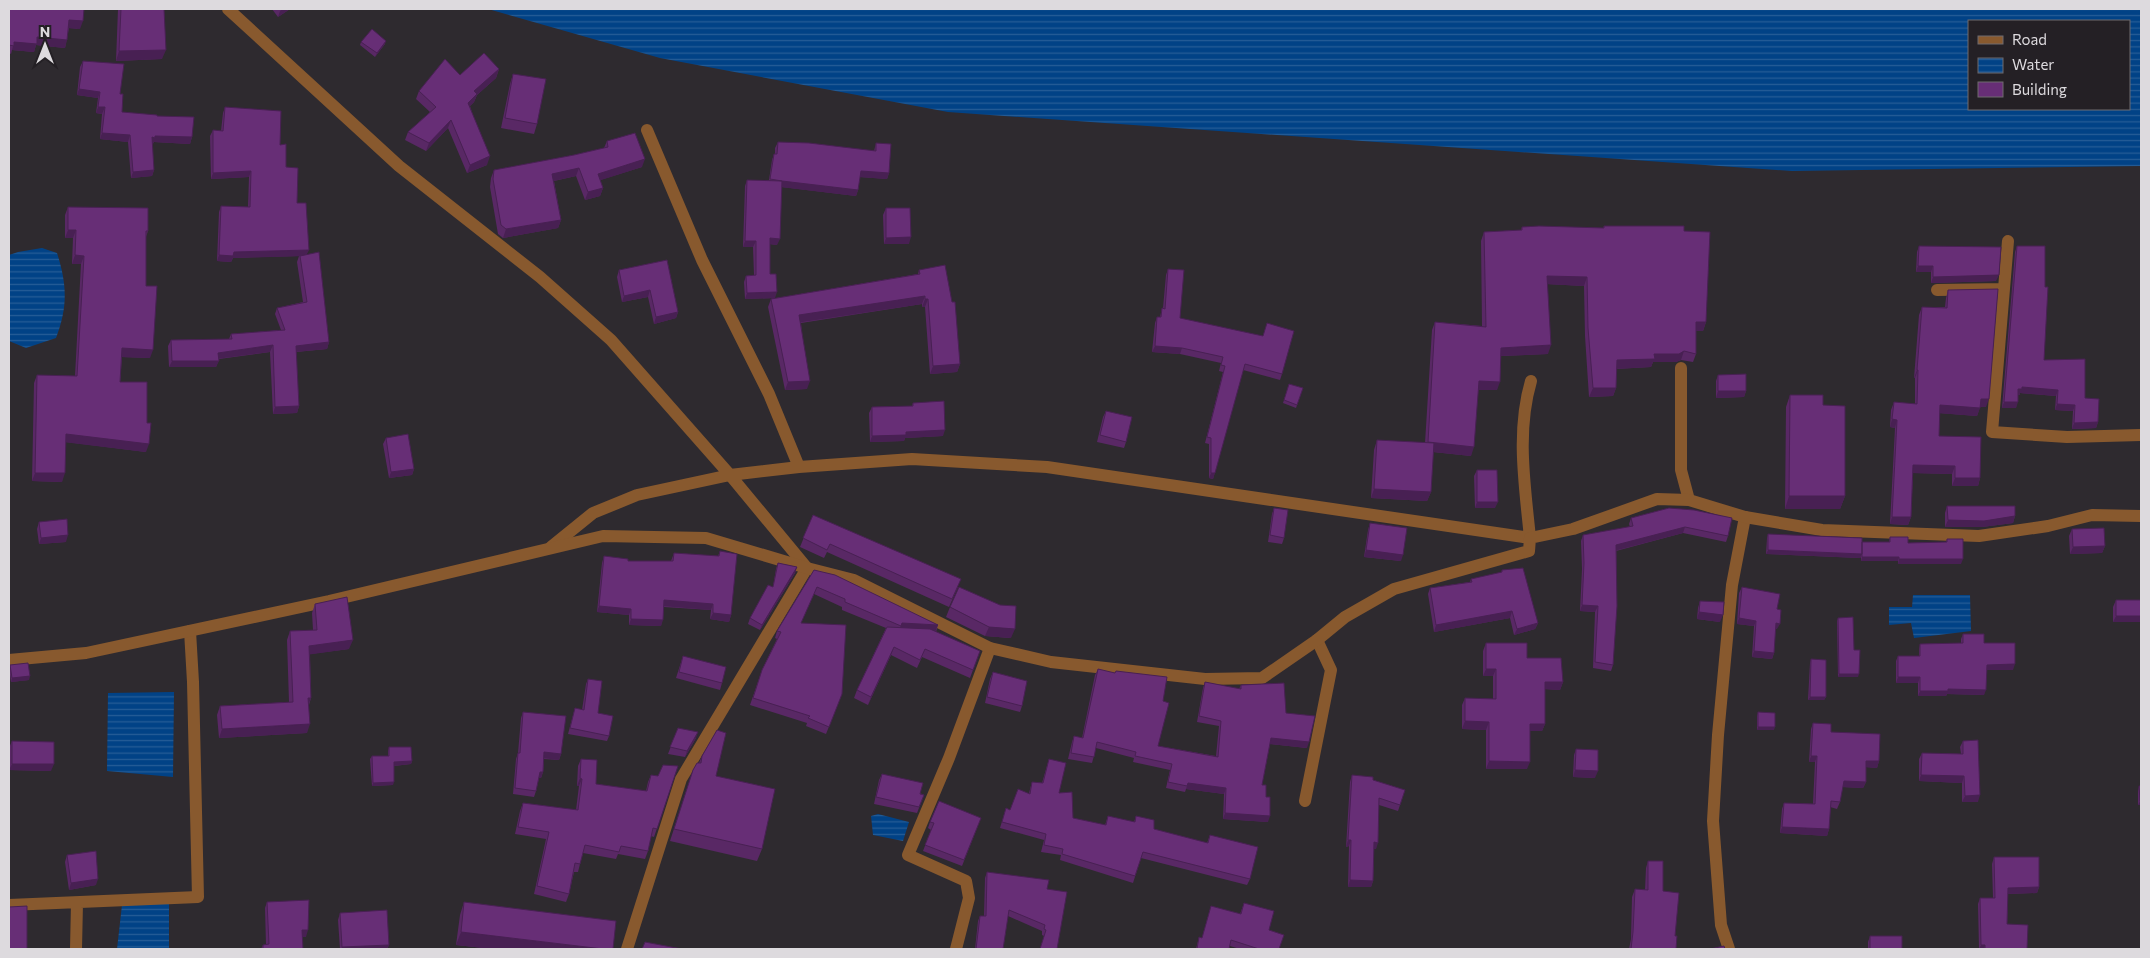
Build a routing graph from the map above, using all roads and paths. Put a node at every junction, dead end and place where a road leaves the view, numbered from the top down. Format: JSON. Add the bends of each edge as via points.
{"nodes":[{"id":1,"x":228,"y":9,"type":"edge"},
{"id":2,"x":647,"y":130,"type":"dead end"},
{"id":3,"x":2008,"y":242,"type":"dead end"},
{"id":4,"x":2004,"y":289,"type":"junction"},
{"id":5,"x":1938,"y":290,"type":"dead end"},
{"id":6,"x":1682,"y":368,"type":"dead end"},
{"id":7,"x":1531,"y":382,"type":"dead end"},
{"id":8,"x":2141,"y":435,"type":"edge"},
{"id":9,"x":799,"y":467,"type":"junction"},
{"id":10,"x":730,"y":475,"type":"junction"},
{"id":11,"x":1689,"y":500,"type":"junction"},
{"id":12,"x":2141,"y":516,"type":"edge"},
{"id":13,"x":1746,"y":517,"type":"junction"},
{"id":14,"x":1530,"y":538,"type":"junction"},
{"id":15,"x":551,"y":547,"type":"junction"},
{"id":16,"x":807,"y":568,"type":"junction"},
{"id":17,"x":190,"y":631,"type":"junction"},
{"id":18,"x":1317,"y":640,"type":"junction"},
{"id":19,"x":990,"y":648,"type":"junction"},
{"id":20,"x":9,"y":660,"type":"edge"},
{"id":21,"x":1305,"y":801,"type":"dead end"},
{"id":22,"x":77,"y":903,"type":"junction"},
{"id":23,"x":9,"y":905,"type":"edge"},
{"id":24,"x":76,"y":949,"type":"edge"},
{"id":25,"x":628,"y":949,"type":"edge"},
{"id":26,"x":956,"y":949,"type":"edge"},
{"id":27,"x":1729,"y":949,"type":"edge"}],
"edges":[{"from":1,"to":10,"type":"street","via":[[399,166],[540,278],[611,340]]},
{"from":2,"to":9,"type":"street","via":[[702,260],[769,394]]},
{"from":3,"to":4,"type":"street"},
{"from":4,"to":5,"type":"street"},
{"from":4,"to":8,"type":"street","via":[[1992,432],[2066,437]]},
{"from":6,"to":11,"type":"street","via":[[1682,470]]},
{"from":7,"to":14,"type":"street","via":[[1526,398],[1522,455]]},
{"from":9,"to":10,"type":"street"},
{"from":9,"to":14,"type":"street","via":[[912,459],[1047,467]]},
{"from":10,"to":15,"type":"street","via":[[637,495],[593,513]]},
{"from":10,"to":16,"type":"street"},
{"from":11,"to":13,"type":"street"},
{"from":11,"to":14,"type":"street","via":[[1657,499],[1574,529]]},
{"from":12,"to":13,"type":"street","via":[[2092,515],[2048,526],[1979,536],[1822,530]]},
{"from":13,"to":27,"type":"street","via":[[1732,585],[1713,821],[1721,925]]},
{"from":14,"to":18,"type":"street","via":[[1529,551],[1394,589],[1345,617]]},
{"from":15,"to":16,"type":"street","via":[[603,536],[706,538]]},
{"from":15,"to":17,"type":"street"},
{"from":16,"to":19,"type":"street","via":[[854,580]]},
{"from":16,"to":25,"type":"street","via":[[681,779]]},
{"from":17,"to":20,"type":"street","via":[[86,653]]},
{"from":17,"to":22,"type":"street","via":[[198,897]]},
{"from":18,"to":19,"type":"street","via":[[1262,678],[1205,679],[1052,662]]},
{"from":18,"to":21,"type":"street","via":[[1331,670]]},
{"from":19,"to":26,"type":"street","via":[[908,855],[966,880],[969,898]]},
{"from":22,"to":23,"type":"street"},
{"from":22,"to":24,"type":"street"}]}
